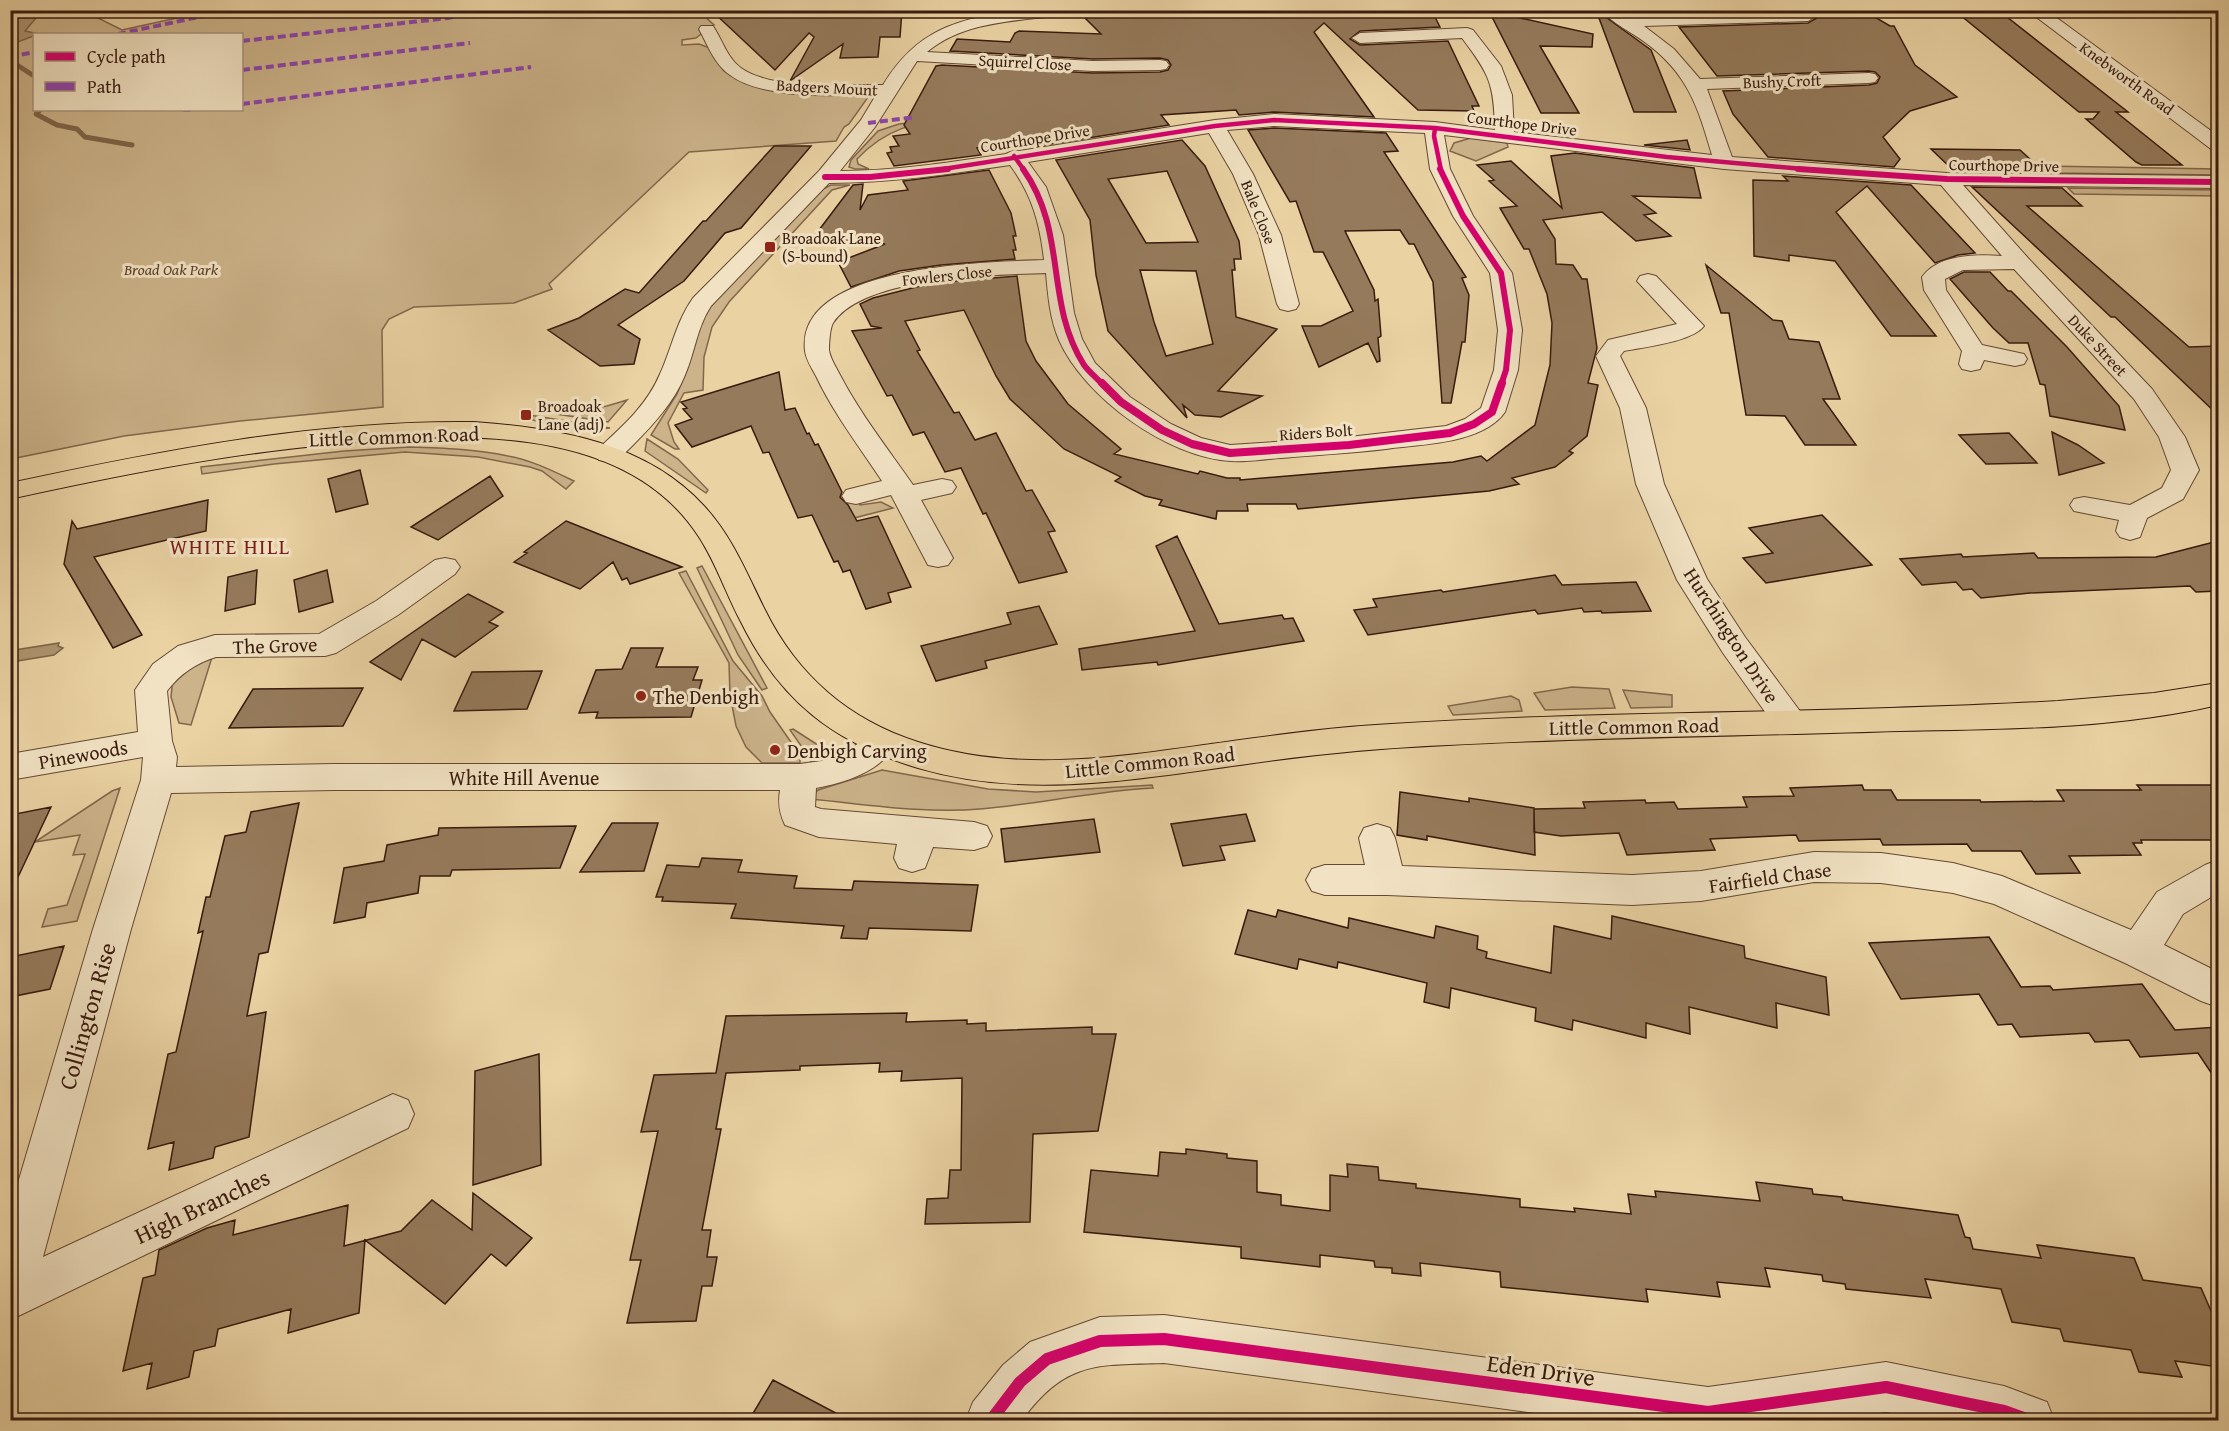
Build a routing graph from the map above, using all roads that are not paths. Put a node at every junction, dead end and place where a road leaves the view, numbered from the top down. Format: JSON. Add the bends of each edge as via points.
{"nodes":[{"id":1,"x":1609,"y":10,"type":"edge"},
{"id":2,"x":2035,"y":10,"type":"edge"},
{"id":3,"x":1054,"y":11,"type":"edge"},
{"id":4,"x":1734,"y":14,"type":"edge"},
{"id":5,"x":1808,"y":16,"type":"edge"},
{"id":6,"x":1626,"y":22,"type":"junction"},
{"id":7,"x":1489,"y":31,"type":"dead end"},
{"id":8,"x":1467,"y":33,"type":"junction"},
{"id":9,"x":705,"y":36,"type":"dead end"},
{"id":10,"x":1363,"y":55,"type":"dead end"},
{"id":11,"x":911,"y":56,"type":"junction"},
{"id":12,"x":1160,"y":65,"type":"dead end"},
{"id":13,"x":1869,"y":78,"type":"dead end"},
{"id":14,"x":1695,"y":84,"type":"junction"},
{"id":15,"x":888,"y":90,"type":"junction"},
{"id":16,"x":1215,"y":126,"type":"junction"},
{"id":17,"x":1435,"y":128,"type":"junction"},
{"id":18,"x":1505,"y":135,"type":"junction"},
{"id":19,"x":2218,"y":145,"type":"edge"},
{"id":20,"x":1014,"y":156,"type":"junction"},
{"id":21,"x":1724,"y":163,"type":"junction"},
{"id":22,"x":825,"y":177,"type":"junction"},
{"id":23,"x":1947,"y":179,"type":"junction"},
{"id":24,"x":2218,"y":182,"type":"edge"},
{"id":25,"x":2020,"y":263,"type":"junction"},
{"id":26,"x":1057,"y":266,"type":"junction"},
{"id":27,"x":1648,"y":281,"type":"dead end"},
{"id":28,"x":1288,"y":304,"type":"junction"},
{"id":29,"x":1266,"y":309,"type":"dead end"},
{"id":30,"x":1312,"y":309,"type":"dead end"},
{"id":31,"x":2016,"y":359,"type":"dead end"},
{"id":32,"x":608,"y":454,"type":"junction"},
{"id":33,"x":942,"y":487,"type":"dead end"},
{"id":34,"x":902,"y":490,"type":"junction"},
{"id":35,"x":10,"y":491,"type":"edge"},
{"id":36,"x":856,"y":496,"type":"dead end"},
{"id":37,"x":2084,"y":505,"type":"dead end"},
{"id":38,"x":938,"y":558,"type":"dead end"},
{"id":39,"x":447,"y":568,"type":"dead end"},
{"id":40,"x":2218,"y":694,"type":"edge"},
{"id":41,"x":1790,"y":722,"type":"junction"},
{"id":42,"x":155,"y":741,"type":"junction"},
{"id":43,"x":880,"y":743,"type":"junction"},
{"id":44,"x":10,"y":767,"type":"edge"},
{"id":45,"x":800,"y":777,"type":"junction"},
{"id":46,"x":158,"y":780,"type":"junction"},
{"id":47,"x":974,"y":836,"type":"dead end"},
{"id":48,"x":1377,"y":838,"type":"dead end"},
{"id":49,"x":2218,"y":875,"type":"edge"},
{"id":50,"x":1325,"y":880,"type":"dead end"},
{"id":51,"x":1387,"y":880,"type":"junction"},
{"id":52,"x":2139,"y":951,"type":"junction"},
{"id":53,"x":2215,"y":989,"type":"dead end"},
{"id":54,"x":393,"y":1114,"type":"dead end"},
{"id":55,"x":10,"y":1292,"type":"edge"},
{"id":56,"x":10,"y":1297,"type":"edge"},
{"id":57,"x":1708,"y":1416,"type":"edge"},
{"id":58,"x":991,"y":1420,"type":"edge"},
{"id":59,"x":2029,"y":1420,"type":"edge"}],
"edges":[{"from":1,"to":6,"type":"street"},
{"from":2,"to":19,"type":"street","name":"Knebworth Road"},
{"from":3,"to":11,"type":"street","via":[[958,28],[928,42]]},
{"from":4,"to":5,"type":"street"},
{"from":4,"to":6,"type":"street"},
{"from":6,"to":14,"type":"street","via":[[1665,49]]},
{"from":7,"to":8,"type":"street"},
{"from":8,"to":10,"type":"street","via":[[1360,32]]},
{"from":8,"to":18,"type":"street","via":[[1492,66],[1503,95]]},
{"from":9,"to":15,"type":"street","name":"Badgers Mount","via":[[729,66],[748,78],[800,87]]},
{"from":11,"to":12,"type":"street","name":"Squirrel Close","via":[[1141,72]]},
{"from":11,"to":15,"type":"street"},
{"from":13,"to":14,"type":"street","name":"Bushy Croft"},
{"from":14,"to":21,"type":"street","via":[[1711,118]]},
{"from":15,"to":22,"type":"street","via":[[868,123]]},
{"from":16,"to":17,"type":"street","name":"Courthope Drive","via":[[1317,120]]},
{"from":16,"to":20,"type":"street","name":"Courthope Drive"},
{"from":16,"to":28,"type":"street","name":"Bale Close","via":[[1243,174],[1270,235]]},
{"from":17,"to":18,"type":"street","name":"Courthope Drive"},
{"from":17,"to":26,"type":"street","name":"Riders Bolt","via":[[1440,169],[1463,216],[1501,273],[1510,330],[1506,370],[1492,412],[1450,433],[1349,446],[1230,453],[1192,444],[1162,430],[1121,402],[1085,367],[1062,313]]},
{"from":18,"to":21,"type":"street","name":"Courthope Drive"},
{"from":20,"to":22,"type":"street","name":"Courthope Drive","via":[[940,170]]},
{"from":20,"to":26,"type":"street","name":"Riders Bolt","via":[[1036,187]]},
{"from":21,"to":23,"type":"street","name":"Courthope Drive"},
{"from":22,"to":32,"type":"street","via":[[702,302],[684,333],[664,393],[644,421]]},
{"from":23,"to":24,"type":"street","name":"Courthope Drive"},
{"from":23,"to":25,"type":"street","name":"Duke Street"},
{"from":25,"to":31,"type":"street","via":[[1961,264],[1942,269],[1933,277],[1935,290],[1973,358]]},
{"from":25,"to":37,"type":"street","name":"Duke Street","via":[[2130,379],[2172,437],[2185,470],[2173,493],[2132,522]]},
{"from":26,"to":34,"type":"street","name":"Fowlers Close","via":[[907,277],[872,287],[838,305],[825,317],[816,334],[818,352],[838,400]]},
{"from":27,"to":41,"type":"street","name":"Hurchington Drive","via":[[1692,326],[1616,345],[1608,356],[1633,408],[1650,484],[1692,580]]},
{"from":28,"to":29,"type":"street"},
{"from":28,"to":30,"type":"street"},
{"from":32,"to":35,"type":"highway","name":"Little Common Road","via":[[570,443],[500,432],[363,433],[217,449]]},
{"from":32,"to":43,"type":"highway","name":"Little Common Road","via":[[660,481],[685,501],[707,526],[764,637],[798,685],[831,716]]},
{"from":33,"to":34,"type":"street"},
{"from":34,"to":36,"type":"street"},
{"from":34,"to":38,"type":"street","name":"Fowlers Close"},
{"from":39,"to":42,"type":"street","name":"The Grove","via":[[325,645],[214,646],[189,654],[164,672],[150,690]]},
{"from":40,"to":41,"type":"highway","name":"Little Common Road","via":[[2130,708],[1985,719]]},
{"from":41,"to":43,"type":"highway","name":"Little Common Road","via":[[1584,726],[1383,737],[1076,772],[999,772],[946,763]]},
{"from":42,"to":44,"type":"street","name":"Pinewoods"},
{"from":42,"to":46,"type":"street","name":"Collington Rise","via":[[160,758]]},
{"from":43,"to":45,"type":"street","name":"White Hill Avenue","via":[[869,756],[834,773]]},
{"from":45,"to":46,"type":"street","name":"White Hill Avenue"},
{"from":45,"to":47,"type":"street","via":[[798,815],[819,823],[915,845]]},
{"from":46,"to":55,"type":"street","name":"Collington Rise","via":[[108,940]]},
{"from":48,"to":51,"type":"street"},
{"from":49,"to":52,"type":"street","via":[[2170,903]]},
{"from":50,"to":51,"type":"street","name":"Fairfield Chase"},
{"from":51,"to":52,"type":"street","name":"Fairfield Chase","via":[[1632,890],[1701,886],[1814,867],[1881,868],[1953,878],[2002,891]]},
{"from":52,"to":53,"type":"street","name":"Fairfield Chase"},
{"from":54,"to":56,"type":"street","name":"High Branches"},
{"from":57,"to":58,"type":"street","name":"Eden Drive","via":[[1164,1339],[1100,1341],[1047,1359],[1020,1382]]},
{"from":57,"to":59,"type":"street","name":"Eden Drive","via":[[1886,1387],[2004,1411]]}]}
